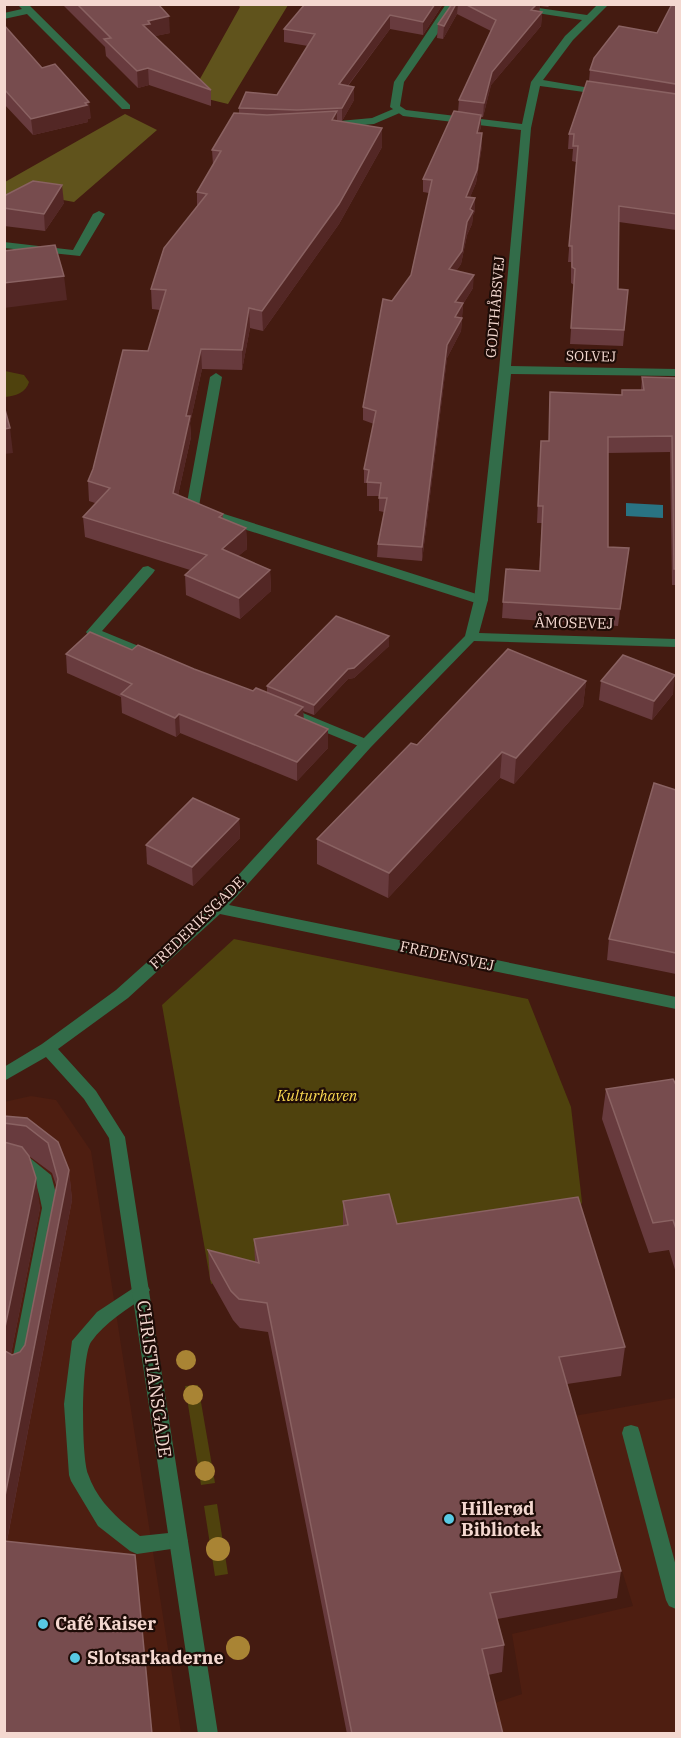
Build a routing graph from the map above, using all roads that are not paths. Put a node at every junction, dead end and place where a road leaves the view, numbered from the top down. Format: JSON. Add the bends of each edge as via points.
{"nodes":[{"id":1,"x":453,"y":4,"type":"edge"},
{"id":2,"x":485,"y":4,"type":"edge"},
{"id":3,"x":604,"y":4,"type":"edge"},
{"id":4,"x":25,"y":8,"type":"edge"},
{"id":5,"x":4,"y":16,"type":"edge"},
{"id":6,"x":589,"y":18,"type":"junction"},
{"id":7,"x":537,"y":82,"type":"junction"},
{"id":8,"x":609,"y":94,"type":"edge"},
{"id":9,"x":126,"y":107,"type":"dead end"},
{"id":10,"x":398,"y":110,"type":"junction"},
{"id":11,"x":321,"y":125,"type":"edge"},
{"id":12,"x":526,"y":128,"type":"junction"},
{"id":13,"x":99,"y":214,"type":"dead end"},
{"id":14,"x":4,"y":245,"type":"edge"},
{"id":15,"x":505,"y":370,"type":"junction"},
{"id":16,"x":676,"y":372,"type":"edge"},
{"id":17,"x":216,"y":377,"type":"dead end"},
{"id":18,"x":148,"y":570,"type":"dead end"},
{"id":19,"x":481,"y":600,"type":"junction"},
{"id":20,"x":471,"y":637,"type":"junction"},
{"id":21,"x":676,"y":643,"type":"edge"},
{"id":22,"x":169,"y":663,"type":"edge"},
{"id":23,"x":268,"y":704,"type":"edge"},
{"id":24,"x":366,"y":744,"type":"junction"},
{"id":25,"x":217,"y":908,"type":"junction"},
{"id":26,"x":676,"y":1003,"type":"edge"},
{"id":27,"x":48,"y":1048,"type":"junction"},
{"id":28,"x":4,"y":1074,"type":"edge"},
{"id":29,"x":4,"y":1161,"type":"edge"},
{"id":30,"x":141,"y":1290,"type":"junction"},
{"id":31,"x":18,"y":1374,"type":"edge"},
{"id":32,"x":631,"y":1433,"type":"dead end"},
{"id":33,"x":178,"y":1542,"type":"junction"},
{"id":34,"x":676,"y":1600,"type":"edge"},
{"id":35,"x":208,"y":1734,"type":"edge"}],
"edges":[{"from":1,"to":10,"type":"street","via":[[399,82],[393,103]]},
{"from":2,"to":6,"type":"street"},
{"from":3,"to":6,"type":"street","name":"GODTHÅBSVEJ"},
{"from":4,"to":5,"type":"street"},
{"from":4,"to":9,"type":"street"},
{"from":6,"to":7,"type":"street","name":"GODTHÅBSVEJ"},
{"from":7,"to":8,"type":"street"},
{"from":7,"to":12,"type":"street","name":"GODTHÅBSVEJ"},
{"from":10,"to":11,"type":"street","via":[[374,121]]},
{"from":10,"to":12,"type":"street"},
{"from":12,"to":15,"type":"street","name":"GODTHÅBSVEJ"},
{"from":13,"to":14,"type":"street","via":[[76,254]]},
{"from":15,"to":16,"type":"street","name":"SOLVEJ"},
{"from":15,"to":19,"type":"street","name":"GODTHÅBSVEJ"},
{"from":17,"to":19,"type":"street","via":[[192,508]]},
{"from":18,"to":22,"type":"street","via":[[93,632]]},
{"from":19,"to":20,"type":"street","name":"GODTHÅBSVEJ"},
{"from":20,"to":21,"type":"street","name":"ÅMOSEVEJ"},
{"from":20,"to":24,"type":"street","name":"FREDERIKSGADE"},
{"from":23,"to":24,"type":"street"},
{"from":24,"to":25,"type":"street","name":"FREDERIKSGADE"},
{"from":25,"to":26,"type":"street","name":"FREDENSVEJ"},
{"from":25,"to":27,"type":"street","name":"FREDERIKSGADE","via":[[122,994]]},
{"from":27,"to":28,"type":"street","name":"FREDERIKSGADE"},
{"from":27,"to":30,"type":"street","name":"CHRISTIANSGADE","via":[[90,1095],[117,1137]]},
{"from":29,"to":31,"type":"street","via":[[24,1163],[45,1180],[51,1208]]},
{"from":30,"to":33,"type":"street","name":"CHRISTIANSGADE"},
{"from":30,"to":33,"type":"street","via":[[102,1317],[81,1341],[73,1404],[78,1475],[105,1520],[137,1545]]},
{"from":32,"to":34,"type":"street"},
{"from":33,"to":35,"type":"street","name":"CHRISTIANSGADE"}]}
